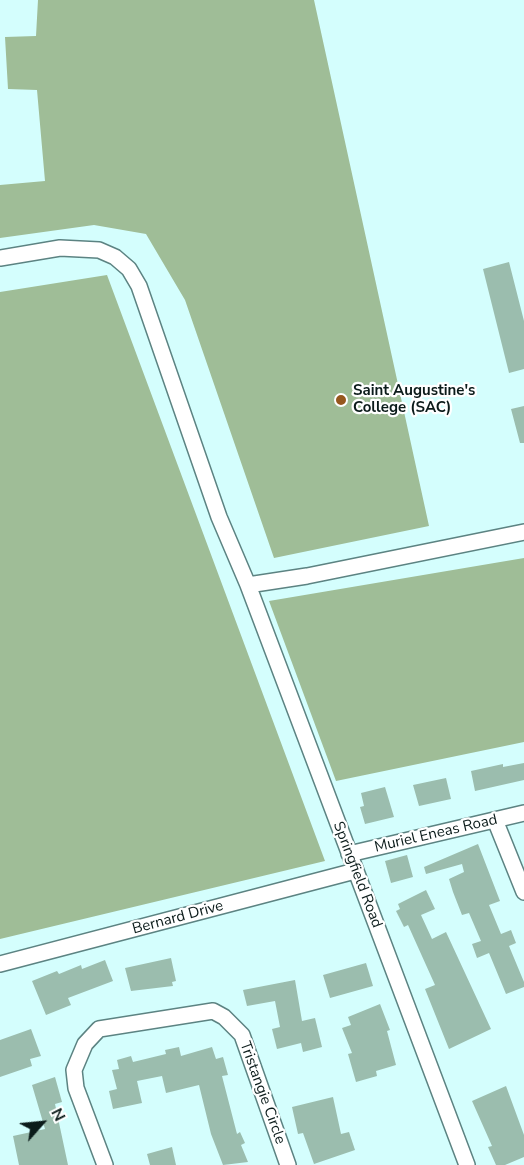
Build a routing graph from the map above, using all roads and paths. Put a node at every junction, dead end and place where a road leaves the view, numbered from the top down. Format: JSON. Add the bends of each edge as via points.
{"nodes":[{"id":1,"x":0,"y":258,"type":"edge"},
{"id":2,"x":524,"y":532,"type":"edge"},
{"id":3,"x":248,"y":585,"type":"junction"},
{"id":4,"x":524,"y":813,"type":"edge"},
{"id":5,"x":495,"y":820,"type":"junction"},
{"id":6,"x":349,"y":854,"type":"junction"},
{"id":7,"x":355,"y":871,"type":"junction"},
{"id":8,"x":524,"y":892,"type":"edge"},
{"id":9,"x":0,"y":964,"type":"edge"},
{"id":10,"x":105,"y":1165,"type":"edge"},
{"id":11,"x":288,"y":1165,"type":"edge"},
{"id":12,"x":467,"y":1165,"type":"edge"}],
"edges":[{"from":1,"to":3,"type":"street","name":"Springfield Road","via":[[79,247],[115,257],[129,269],[147,307],[219,517]]},
{"from":2,"to":3,"type":"street"},
{"from":3,"to":6,"type":"street","name":"Springfield Road"},
{"from":4,"to":5,"type":"street","name":"Muriel Eneas Road"},
{"from":5,"to":6,"type":"street","name":"Muriel Eneas Road"},
{"from":5,"to":8,"type":"street"},
{"from":6,"to":7,"type":"street","name":"Springfield Road"},
{"from":7,"to":9,"type":"street","name":"Bernard Drive"},
{"from":7,"to":12,"type":"street","name":"Springfield Road"},
{"from":10,"to":11,"type":"street","name":"Tristangie Circle","via":[[76,1088],[74,1070],[85,1044],[99,1029],[213,1011],[242,1035]]}]}
